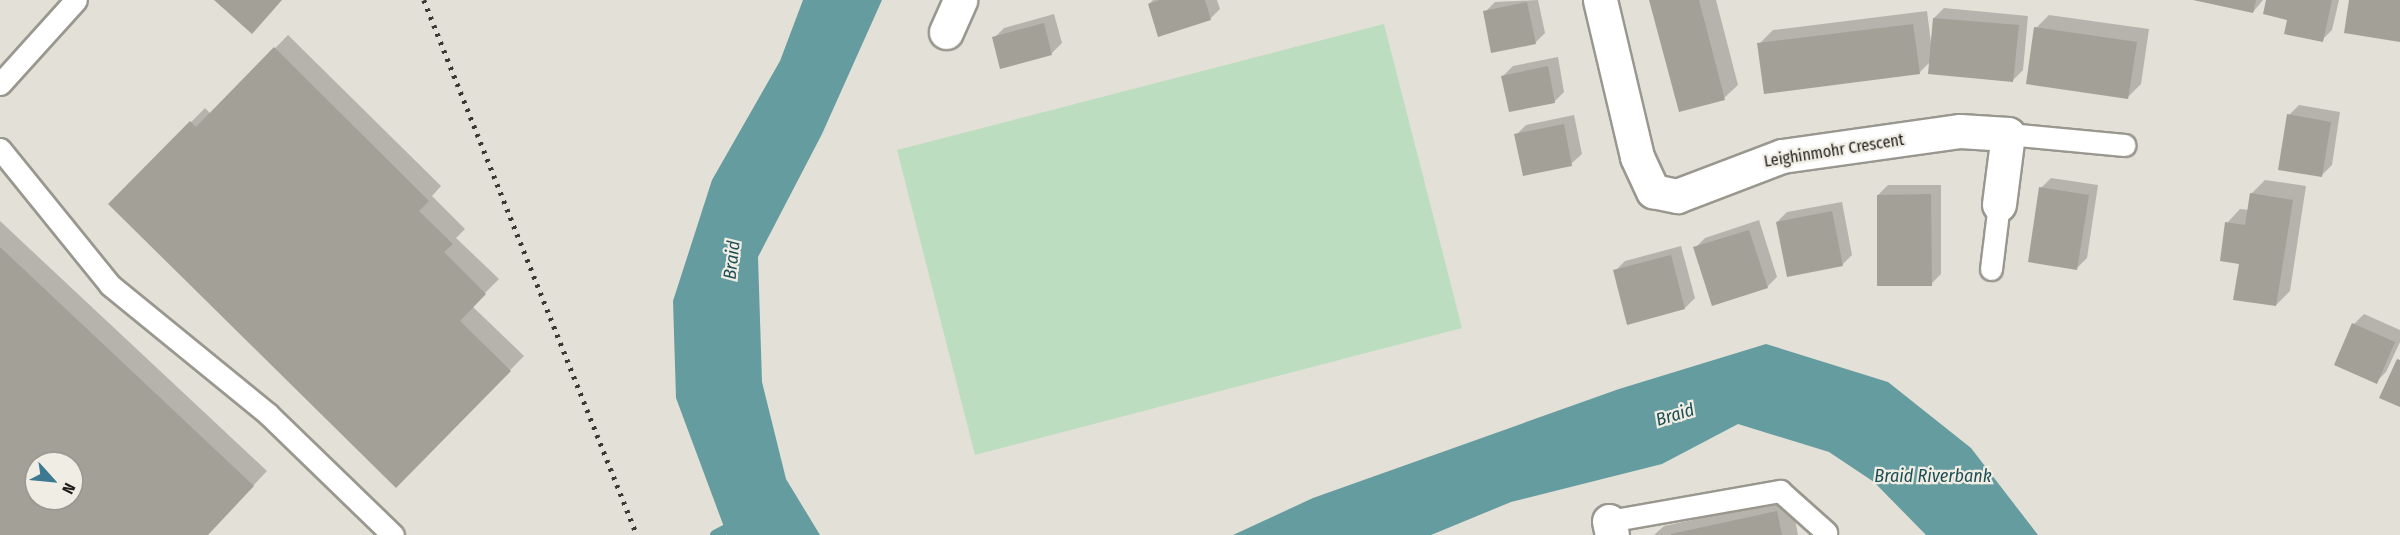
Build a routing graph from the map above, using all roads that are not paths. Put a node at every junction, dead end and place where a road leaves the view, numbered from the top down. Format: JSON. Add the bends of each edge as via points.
{"nodes":[{"id":1,"x":76,"y":0,"type":"edge"},
{"id":2,"x":960,"y":0,"type":"edge"},
{"id":3,"x":1600,"y":0,"type":"edge"},
{"id":4,"x":946,"y":32,"type":"dead end"},
{"id":5,"x":0,"y":84,"type":"edge"},
{"id":6,"x":2008,"y":134,"type":"junction"},
{"id":7,"x":2124,"y":145,"type":"dead end"},
{"id":8,"x":0,"y":149,"type":"edge"},
{"id":9,"x":1999,"y":204,"type":"joint"},
{"id":10,"x":1990,"y":269,"type":"dead end"},
{"id":11,"x":1610,"y":528,"type":"edge"},
{"id":12,"x":1826,"y":532,"type":"dead end"},
{"id":13,"x":393,"y":535,"type":"edge"}],
"edges":[{"from":1,"to":5,"type":"lane"},
{"from":2,"to":4,"type":"street"},
{"from":3,"to":6,"type":"street","name":"Leighinmohr Crescent","via":[[1642,172],[1653,191],[1665,196],[1699,190],[1782,156],[1960,131]]},
{"from":6,"to":7,"type":"lane"},
{"from":6,"to":9,"type":"street"},
{"from":8,"to":13,"type":"lane","via":[[110,285],[268,414]]},
{"from":9,"to":10,"type":"lane"},
{"from":11,"to":12,"type":"lane","via":[[1780,491]]}]}
